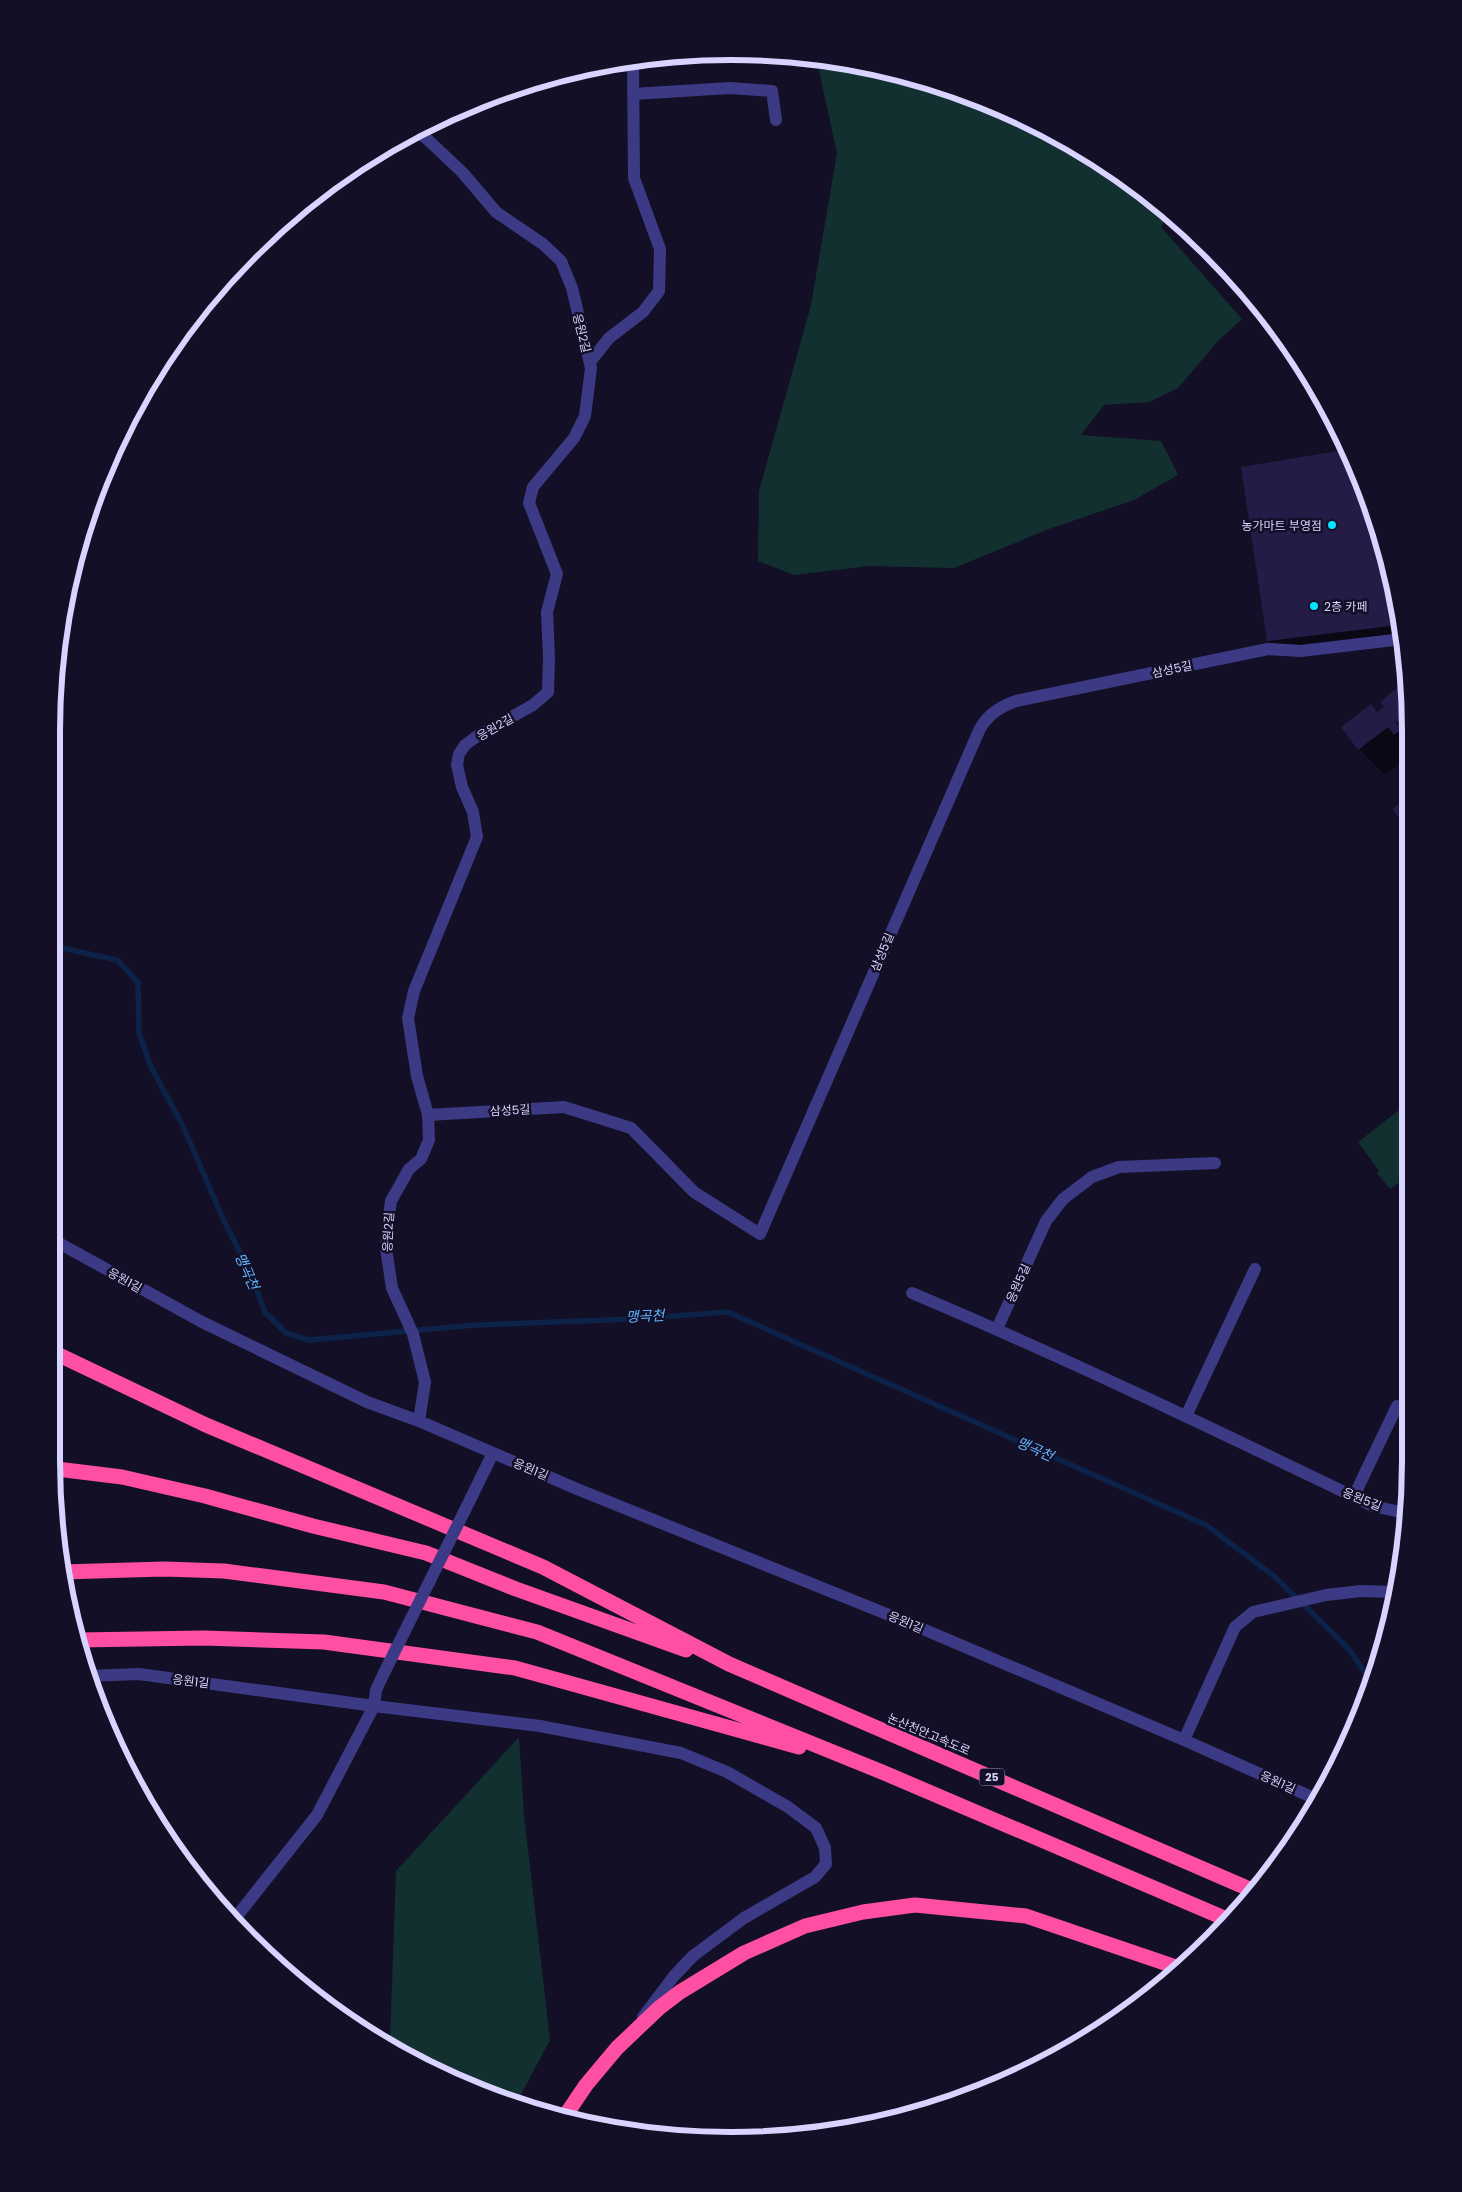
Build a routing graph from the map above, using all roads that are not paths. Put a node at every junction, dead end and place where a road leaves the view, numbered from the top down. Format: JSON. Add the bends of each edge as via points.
{"nodes":[{"id":1,"x":633,"y":68,"type":"edge"},
{"id":2,"x":633,"y":94,"type":"junction"},
{"id":3,"x":776,"y":120,"type":"dead end"},
{"id":4,"x":423,"y":135,"type":"edge"},
{"id":5,"x":590,"y":362,"type":"junction"},
{"id":6,"x":1395,"y":640,"type":"edge"},
{"id":7,"x":428,"y":1116,"type":"junction"},
{"id":8,"x":1215,"y":1164,"type":"dead end"},
{"id":9,"x":60,"y":1244,"type":"edge"},
{"id":10,"x":1255,"y":1269,"type":"dead end"},
{"id":11,"x":912,"y":1293,"type":"dead end"},
{"id":12,"x":997,"y":1329,"type":"junction"},
{"id":13,"x":60,"y":1355,"type":"edge"},
{"id":14,"x":1402,"y":1408,"type":"edge"},
{"id":15,"x":1186,"y":1416,"type":"junction"},
{"id":16,"x":419,"y":1421,"type":"junction"},
{"id":17,"x":493,"y":1453,"type":"junction"},
{"id":18,"x":60,"y":1469,"type":"edge"},
{"id":19,"x":1354,"y":1496,"type":"junction"},
{"id":20,"x":1400,"y":1512,"type":"edge"},
{"id":21,"x":70,"y":1572,"type":"edge"},
{"id":22,"x":1389,"y":1592,"type":"edge"},
{"id":23,"x":85,"y":1640,"type":"edge"},
{"id":24,"x":728,"y":1664,"type":"junction"},
{"id":25,"x":96,"y":1676,"type":"edge"},
{"id":26,"x":374,"y":1706,"type":"junction"},
{"id":27,"x":1184,"y":1740,"type":"junction"},
{"id":28,"x":882,"y":1772,"type":"junction"},
{"id":29,"x":1311,"y":1797,"type":"edge"},
{"id":30,"x":1248,"y":1887,"type":"edge"},
{"id":31,"x":238,"y":1915,"type":"edge"},
{"id":32,"x":1222,"y":1916,"type":"edge"},
{"id":33,"x":1172,"y":1966,"type":"edge"},
{"id":34,"x":629,"y":2035,"type":"junction"},
{"id":35,"x":568,"y":2112,"type":"edge"}],
"edges":[{"from":1,"to":2,"type":"street"},
{"from":2,"to":3,"type":"street","via":[[730,88],[772,91]]},
{"from":2,"to":5,"type":"street","via":[[634,178],[660,249],[659,291],[643,312],[609,338]]},
{"from":4,"to":5,"type":"street","name":"응원2길","via":[[463,173],[496,212],[543,244],[561,261],[572,288]]},
{"from":5,"to":7,"type":"street","name":"응원2길","via":[[592,368],[585,416],[574,438],[533,487],[529,503],[557,574],[547,612],[548,692],[533,705],[476,737],[459,754],[457,765],[473,812],[477,837],[414,990],[408,1018],[417,1076]]},
{"from":6,"to":7,"type":"street","name":"삼성5길","via":[[1301,651],[1268,649],[1016,701],[988,717],[978,733],[760,1234],[694,1192],[631,1128],[564,1107]]},
{"from":7,"to":16,"type":"street","name":"응원2길","via":[[430,1140],[421,1159],[409,1170],[390,1200],[386,1248],[392,1288],[415,1342],[425,1382]]},
{"from":8,"to":12,"type":"street","name":"응원5길","via":[[1119,1167],[1092,1177],[1062,1199],[1046,1221]]},
{"from":9,"to":16,"type":"street","name":"응원1길","via":[[202,1322],[367,1402]]},
{"from":10,"to":15,"type":"street"},
{"from":11,"to":12,"type":"street"},
{"from":12,"to":15,"type":"street","name":"응원5길"},
{"from":13,"to":24,"type":"highway","via":[[206,1425],[543,1568]]},
{"from":14,"to":19,"type":"street","via":[[1397,1406]]},
{"from":15,"to":19,"type":"street","name":"응원5길"},
{"from":16,"to":17,"type":"street","name":"응원1길"},
{"from":17,"to":26,"type":"street","bridge":true,"via":[[376,1690]]},
{"from":17,"to":27,"type":"street","name":"응원1길"},
{"from":18,"to":24,"type":"highway","via":[[122,1477],[426,1553],[623,1629]]},
{"from":19,"to":20,"type":"street","name":"응원5길","via":[[1373,1506]]},
{"from":21,"to":28,"type":"highway","via":[[224,1571],[384,1592],[537,1632]]},
{"from":22,"to":27,"type":"street","via":[[1326,1595],[1253,1612],[1235,1627]]},
{"from":23,"to":28,"type":"highway","via":[[204,1638],[324,1642],[515,1668]]},
{"from":24,"to":30,"type":"highway","name":"논산천안고속도로","number":"25"},
{"from":25,"to":26,"type":"street","name":"응원1길","via":[[139,1674]]},
{"from":26,"to":31,"type":"street","via":[[316,1815]]},
{"from":26,"to":34,"type":"street","name":"응원1길","via":[[540,1726],[681,1753],[727,1772],[788,1807],[816,1828],[825,1848],[826,1864],[815,1877],[744,1918],[693,1956]]},
{"from":27,"to":29,"type":"street","name":"응원1길"},
{"from":28,"to":32,"type":"highway"},
{"from":33,"to":34,"type":"highway","via":[[1026,1916],[906,1906],[862,1912],[805,1926],[744,1953],[680,1992]]},
{"from":34,"to":35,"type":"highway"}]}
